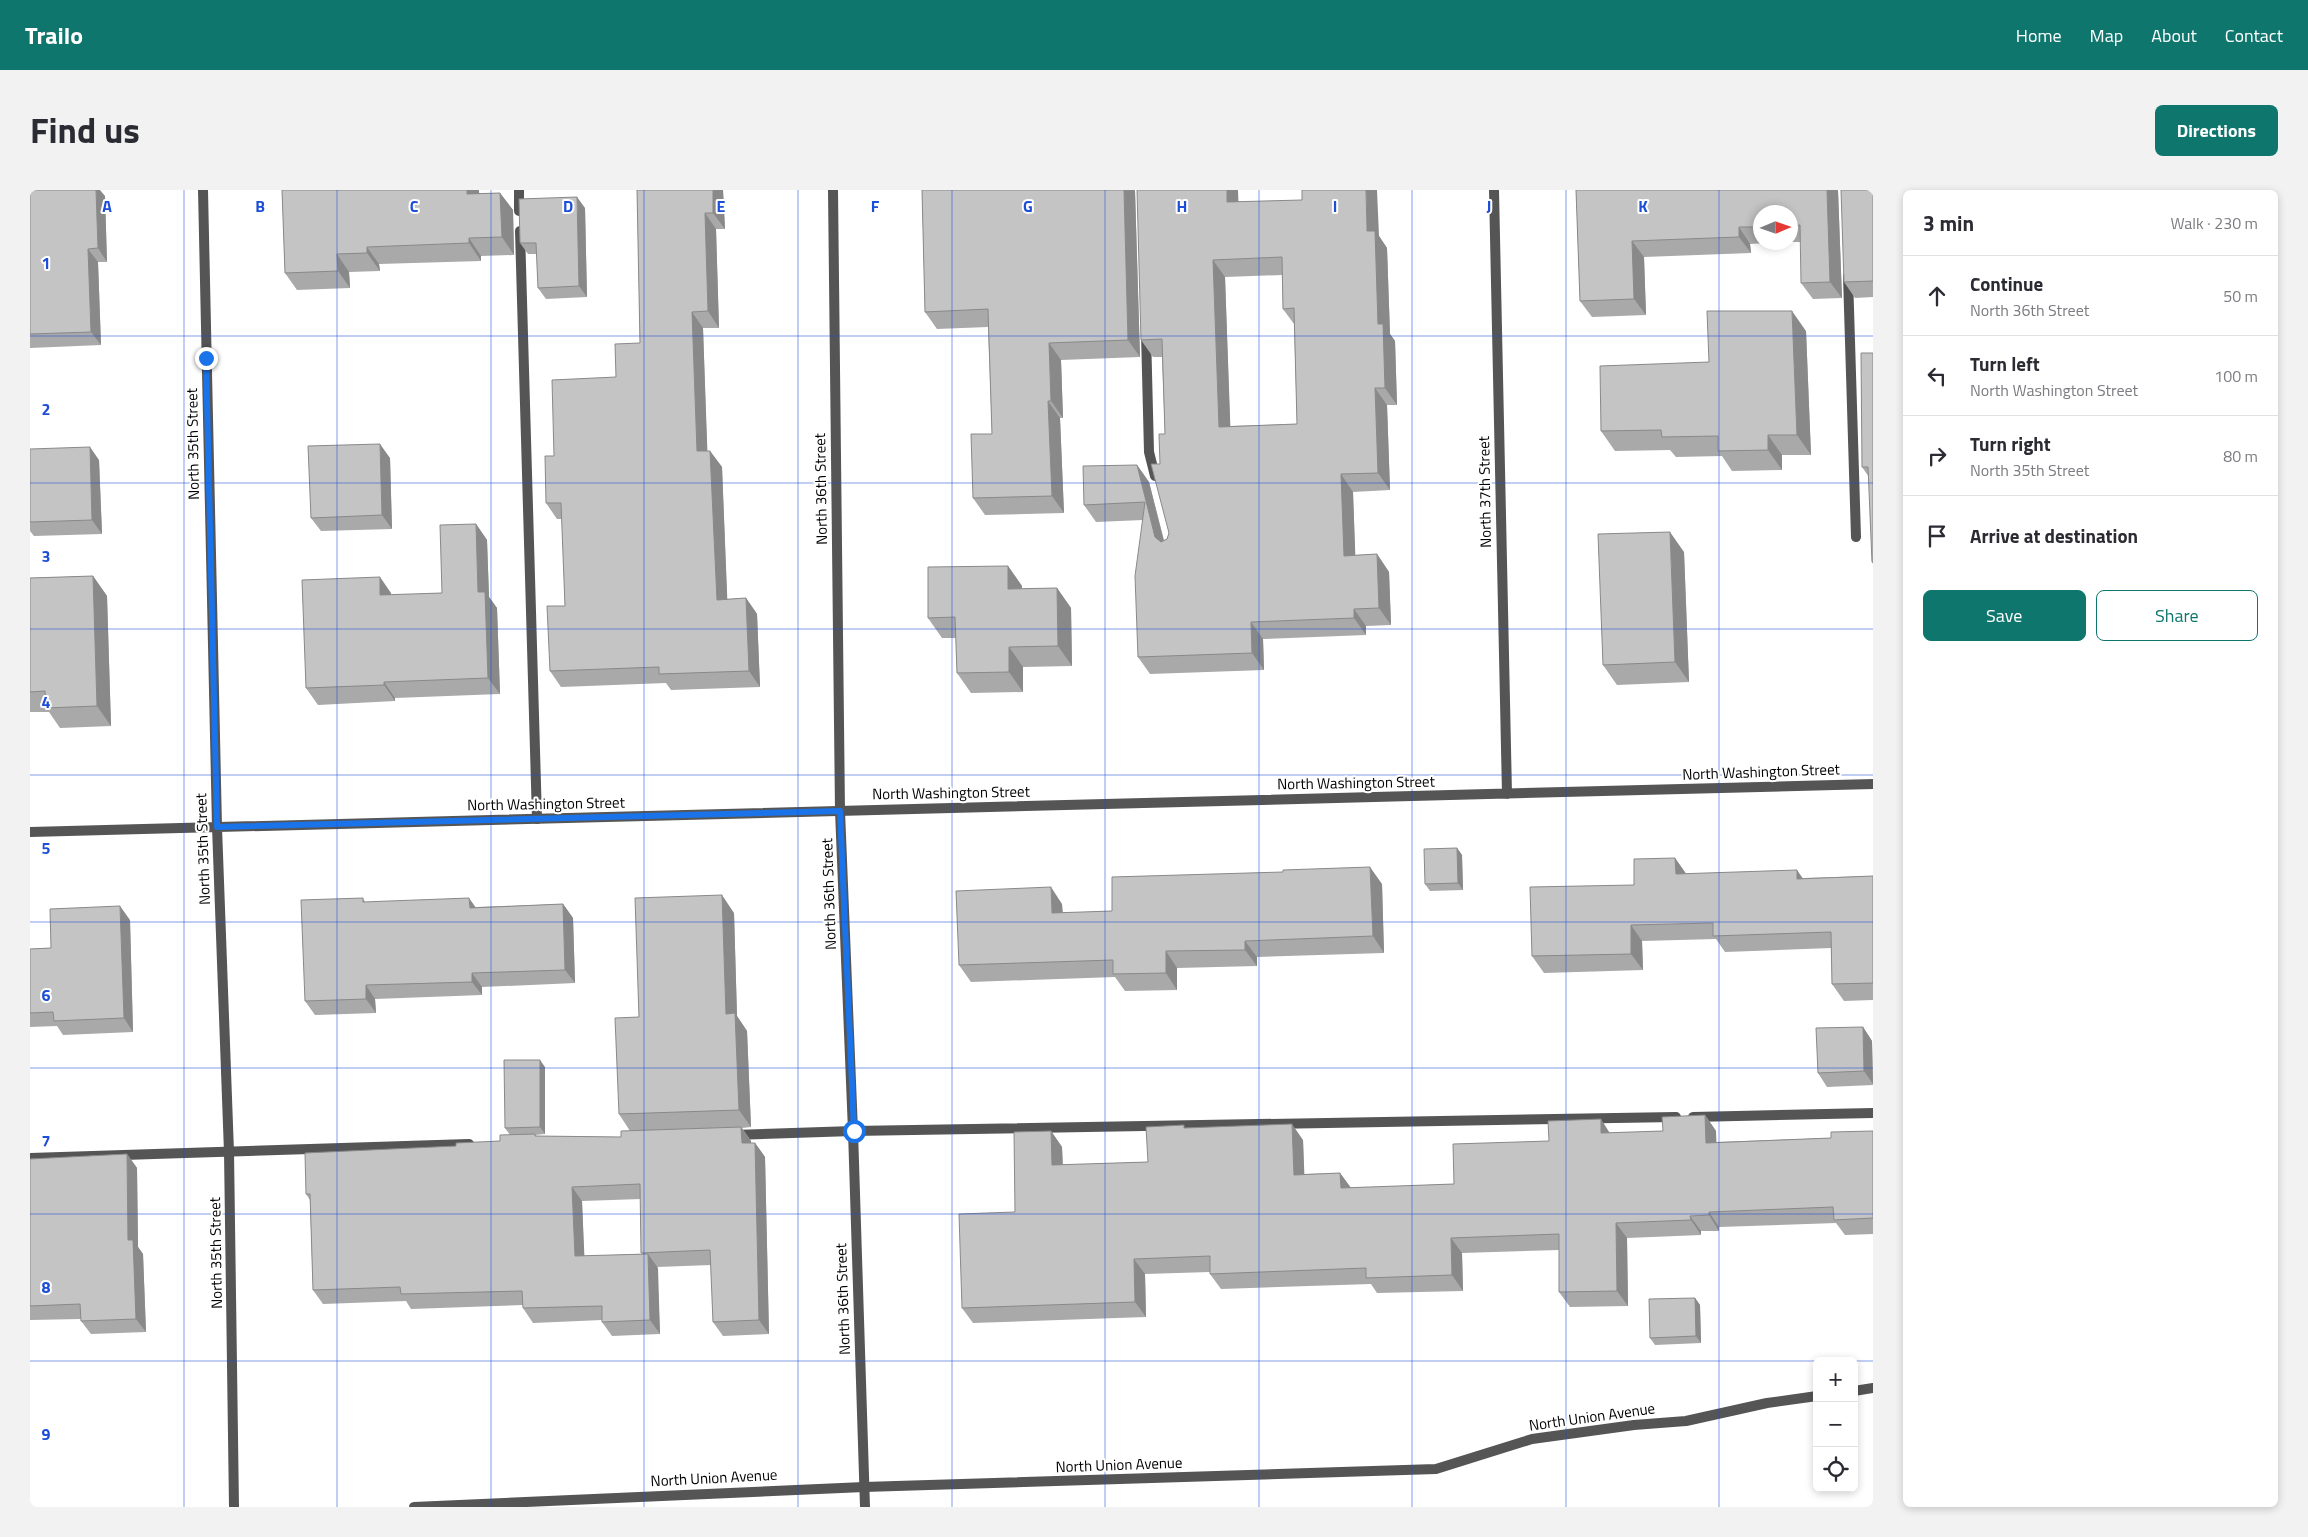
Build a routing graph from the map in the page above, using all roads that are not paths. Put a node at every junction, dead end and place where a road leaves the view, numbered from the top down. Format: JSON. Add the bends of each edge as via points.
{"nodes":[{"id":1,"x":203,"y":190,"type":"edge"},
{"id":2,"x":519,"y":190,"type":"edge"},
{"id":3,"x":833,"y":190,"type":"edge"},
{"id":4,"x":1494,"y":190,"type":"edge"},
{"id":5,"x":1848,"y":269,"type":"edge"},
{"id":6,"x":1146,"y":326,"type":"edge"},
{"id":7,"x":1158,"y":488,"type":"edge"},
{"id":8,"x":1856,"y":537,"type":"dead end"},
{"id":9,"x":1873,"y":784,"type":"edge"},
{"id":10,"x":1507,"y":794,"type":"junction"},
{"id":11,"x":840,"y":811,"type":"junction"},
{"id":12,"x":537,"y":819,"type":"junction"},
{"id":13,"x":217,"y":827,"type":"junction"},
{"id":14,"x":30,"y":832,"type":"edge"},
{"id":15,"x":1873,"y":1114,"type":"edge"},
{"id":16,"x":854,"y":1131,"type":"junction"},
{"id":17,"x":725,"y":1135,"type":"edge"},
{"id":18,"x":477,"y":1144,"type":"edge"},
{"id":19,"x":230,"y":1152,"type":"junction"},
{"id":20,"x":30,"y":1158,"type":"edge"},
{"id":21,"x":1873,"y":1388,"type":"edge"},
{"id":22,"x":1858,"y":1390,"type":"edge"},
{"id":23,"x":1813,"y":1397,"type":"edge"},
{"id":24,"x":864,"y":1487,"type":"junction"},
{"id":25,"x":234,"y":1507,"type":"edge"},
{"id":26,"x":414,"y":1507,"type":"edge"},
{"id":27,"x":865,"y":1507,"type":"edge"}],
"edges":[{"from":1,"to":13,"type":"street","name":"North 35th Street"},
{"from":2,"to":12,"type":"street"},
{"from":3,"to":11,"type":"street","name":"North 36th Street"},
{"from":4,"to":10,"type":"street","name":"North 37th Street"},
{"from":5,"to":8,"type":"street"},
{"from":6,"to":7,"type":"street","via":[[1148,452]]},
{"from":9,"to":10,"type":"street","name":"North Washington Street"},
{"from":10,"to":11,"type":"street","name":"North Washington Street"},
{"from":11,"to":12,"type":"street","name":"North Washington Street"},
{"from":11,"to":16,"type":"street","name":"North 36th Street"},
{"from":12,"to":13,"type":"street","name":"North Washington Street"},
{"from":13,"to":14,"type":"street","name":"North Washington Street"},
{"from":13,"to":19,"type":"street","name":"North 35th Street"},
{"from":15,"to":16,"type":"street"},
{"from":16,"to":17,"type":"street"},
{"from":16,"to":24,"type":"street","name":"North 36th Street"},
{"from":18,"to":19,"type":"street"},
{"from":19,"to":20,"type":"street"},
{"from":19,"to":25,"type":"street","name":"North 35th Street"},
{"from":21,"to":22,"type":"street"},
{"from":23,"to":24,"type":"street","name":"North Union Avenue","via":[[1686,1421],[1532,1439],[1436,1470]]},
{"from":24,"to":26,"type":"street","name":"North Union Avenue"},
{"from":24,"to":27,"type":"street","name":"North 36th Street"}]}
